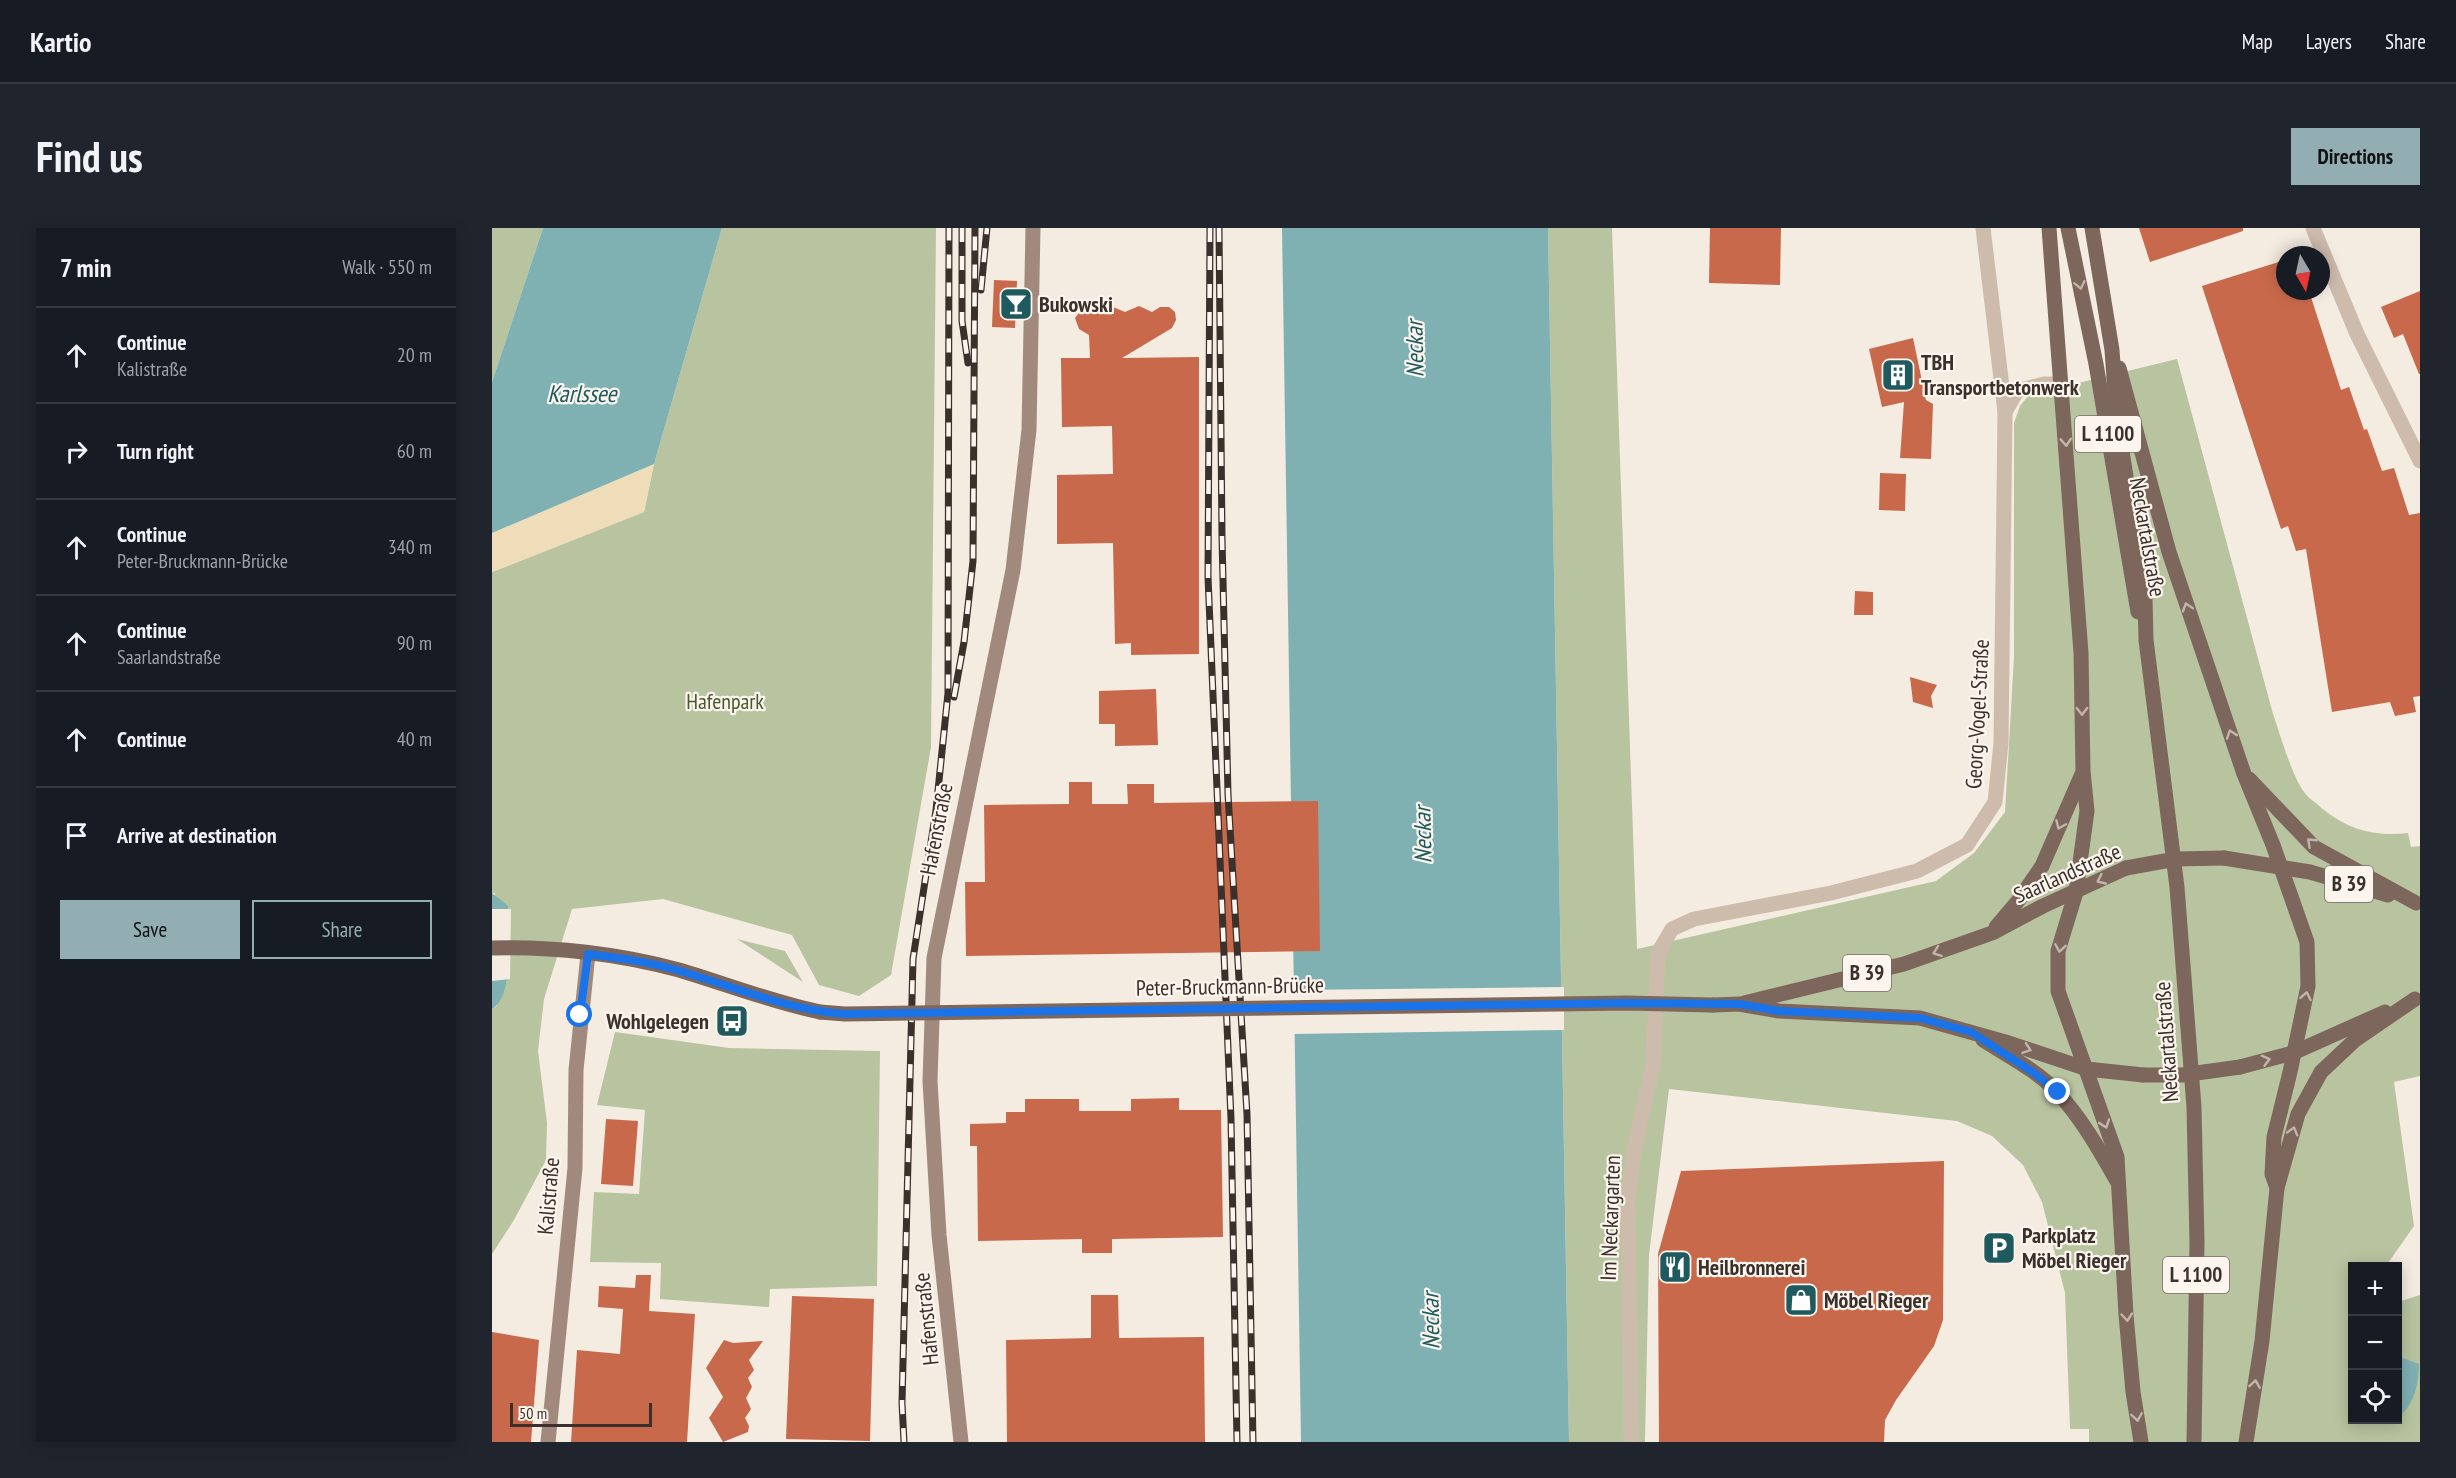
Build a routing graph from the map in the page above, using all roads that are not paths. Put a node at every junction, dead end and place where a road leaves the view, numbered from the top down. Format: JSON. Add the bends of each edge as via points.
{"nodes":[{"id":1,"x":1033,"y":228,"type":"edge"},
{"id":2,"x":1983,"y":228,"type":"edge"},
{"id":3,"x":2049,"y":228,"type":"edge"},
{"id":4,"x":2068,"y":228,"type":"edge"},
{"id":5,"x":2092,"y":228,"type":"edge"},
{"id":6,"x":2313,"y":228,"type":"edge"},
{"id":7,"x":2112,"y":350,"type":"junction"},
{"id":8,"x":2061,"y":384,"type":"junction"},
{"id":9,"x":2005,"y":412,"type":"junction"},
{"id":10,"x":2420,"y":461,"type":"edge"},
{"id":11,"x":2146,"y":640,"type":"junction"},
{"id":12,"x":2083,"y":771,"type":"junction"},
{"id":13,"x":2244,"y":774,"type":"junction"},
{"id":14,"x":2281,"y":867,"type":"junction"},
{"id":15,"x":2076,"y":892,"type":"junction"},
{"id":16,"x":2418,"y":904,"type":"edge"},
{"id":17,"x":1672,"y":929,"type":"joint"},
{"id":18,"x":1992,"y":933,"type":"junction"},
{"id":19,"x":492,"y":948,"type":"edge"},
{"id":20,"x":588,"y":954,"type":"junction"},
{"id":21,"x":2417,"y":998,"type":"edge"},
{"id":22,"x":1739,"y":1004,"type":"junction"},
{"id":23,"x":1713,"y":1005,"type":"joint"},
{"id":24,"x":1971,"y":1032,"type":"junction"},
{"id":25,"x":2293,"y":1053,"type":"junction"},
{"id":26,"x":2087,"y":1068,"type":"junction"},
{"id":27,"x":2118,"y":1182,"type":"junction"},
{"id":28,"x":2277,"y":1188,"type":"junction"},
{"id":29,"x":548,"y":1442,"type":"edge"},
{"id":30,"x":961,"y":1442,"type":"edge"},
{"id":31,"x":1631,"y":1442,"type":"edge"},
{"id":32,"x":2141,"y":1442,"type":"edge"},
{"id":33,"x":2194,"y":1442,"type":"edge"},
{"id":34,"x":2246,"y":1442,"type":"edge"}],
"edges":[{"from":1,"to":30,"type":"main road","name":"Hafenstraße","via":[[1029,430],[1013,570],[934,958],[930,1081],[939,1234]]},
{"from":2,"to":9,"type":"street","name":"Georg-Vogel-Straße"},
{"from":3,"to":8,"type":"main road"},
{"from":4,"to":11,"type":"main road","name":"Neckartalstraße","number":"L 1100","one_way":true,"via":[[2096,364],[2133,592]]},
{"from":5,"to":7,"type":"main road","name":"Neckartalstraße","number":"L 1100"},
{"from":6,"to":10,"type":"street","via":[[2356,334]]},
{"from":7,"to":11,"type":"main road","name":"Neckartalstraße","number":"L 1100","via":[[2117,419],[2145,598]]},
{"from":13,"to":7,"type":"main road","one_way":true,"via":[[2169,552]]},
{"from":8,"to":9,"type":"street","via":[[2044,384],[2017,392]]},
{"from":8,"to":12,"type":"main road","one_way":true,"via":[[2081,652]]},
{"from":9,"to":17,"type":"street","name":"Georg-Vogel-Straße","via":[[2001,743],[1995,802],[1967,845],[1917,871],[1831,893],[1694,919]]},
{"from":11,"to":33,"type":"main road","name":"Neckartalstraße","number":"L 1100","via":[[2177,887],[2190,1044],[2197,1242]]},
{"from":12,"to":15,"type":"main road","via":[[2087,811]]},
{"from":12,"to":18,"type":"main road","one_way":true,"via":[[2042,866]]},
{"from":13,"to":14,"type":"main road"},
{"from":16,"to":13,"type":"main road","one_way":true,"via":[[2314,847]]},
{"from":14,"to":15,"type":"main road","name":"Saarlandstraße","number":"B 39","one_way":true,"bridge":true,"via":[[2224,858],[2176,859],[2126,868]]},
{"from":14,"to":16,"type":"main road","name":"Saarlandstraße","number":"B 39"},
{"from":25,"to":14,"type":"main road","one_way":true,"via":[[2308,986],[2307,942]]},
{"from":15,"to":18,"type":"main road","name":"Saarlandstraße","number":"B 39"},
{"from":15,"to":26,"type":"main road","one_way":true,"via":[[2058,951],[2058,991]]},
{"from":17,"to":31,"type":"street","name":"Im Neckargarten","via":[[1658,953],[1653,1065],[1639,1123],[1628,1198]]},
{"from":18,"to":22,"type":"main road","name":"Saarlandstraße","number":"B 39","one_way":true,"via":[[1904,964]]},
{"from":19,"to":20,"type":"main road","number":"B 39"},
{"from":20,"to":23,"type":"main road","name":"Peter-Bruckmann-Brücke","number":"B 39","bridge":true,"via":[[636,960],[792,1006],[845,1014]]},
{"from":20,"to":29,"type":"main road","name":"Kalistraße","via":[[576,1070],[575,1168]]},
{"from":21,"to":25,"type":"main road","name":"Saarlandstraße","number":"B 39"},
{"from":28,"to":21,"type":"main road","one_way":true,"via":[[2298,1114],[2320,1072],[2355,1040]]},
{"from":22,"to":23,"type":"main road","name":"Saarlandstraße","number":"B 39"},
{"from":22,"to":24,"type":"main road","name":"Saarlandstraße","number":"B 39","via":[[1779,1011],[1920,1018]]},
{"from":24,"to":26,"type":"main road","name":"Saarlandstraße","number":"B 39","one_way":true},
{"from":24,"to":27,"type":"main road","via":[[2058,1092]]},
{"from":26,"to":25,"type":"main road","name":"Saarlandstraße","number":"B 39","one_way":true,"bridge":true,"via":[[2182,1075],[2240,1067]]},
{"from":25,"to":28,"type":"main road","via":[[2274,1137],[2272,1174]]},
{"from":26,"to":27,"type":"main road","one_way":true,"via":[[2117,1157]]},
{"from":27,"to":32,"type":"main road","one_way":true,"via":[[2133,1392]]},
{"from":34,"to":28,"type":"main road","one_way":true,"via":[[2262,1341]]}]}
